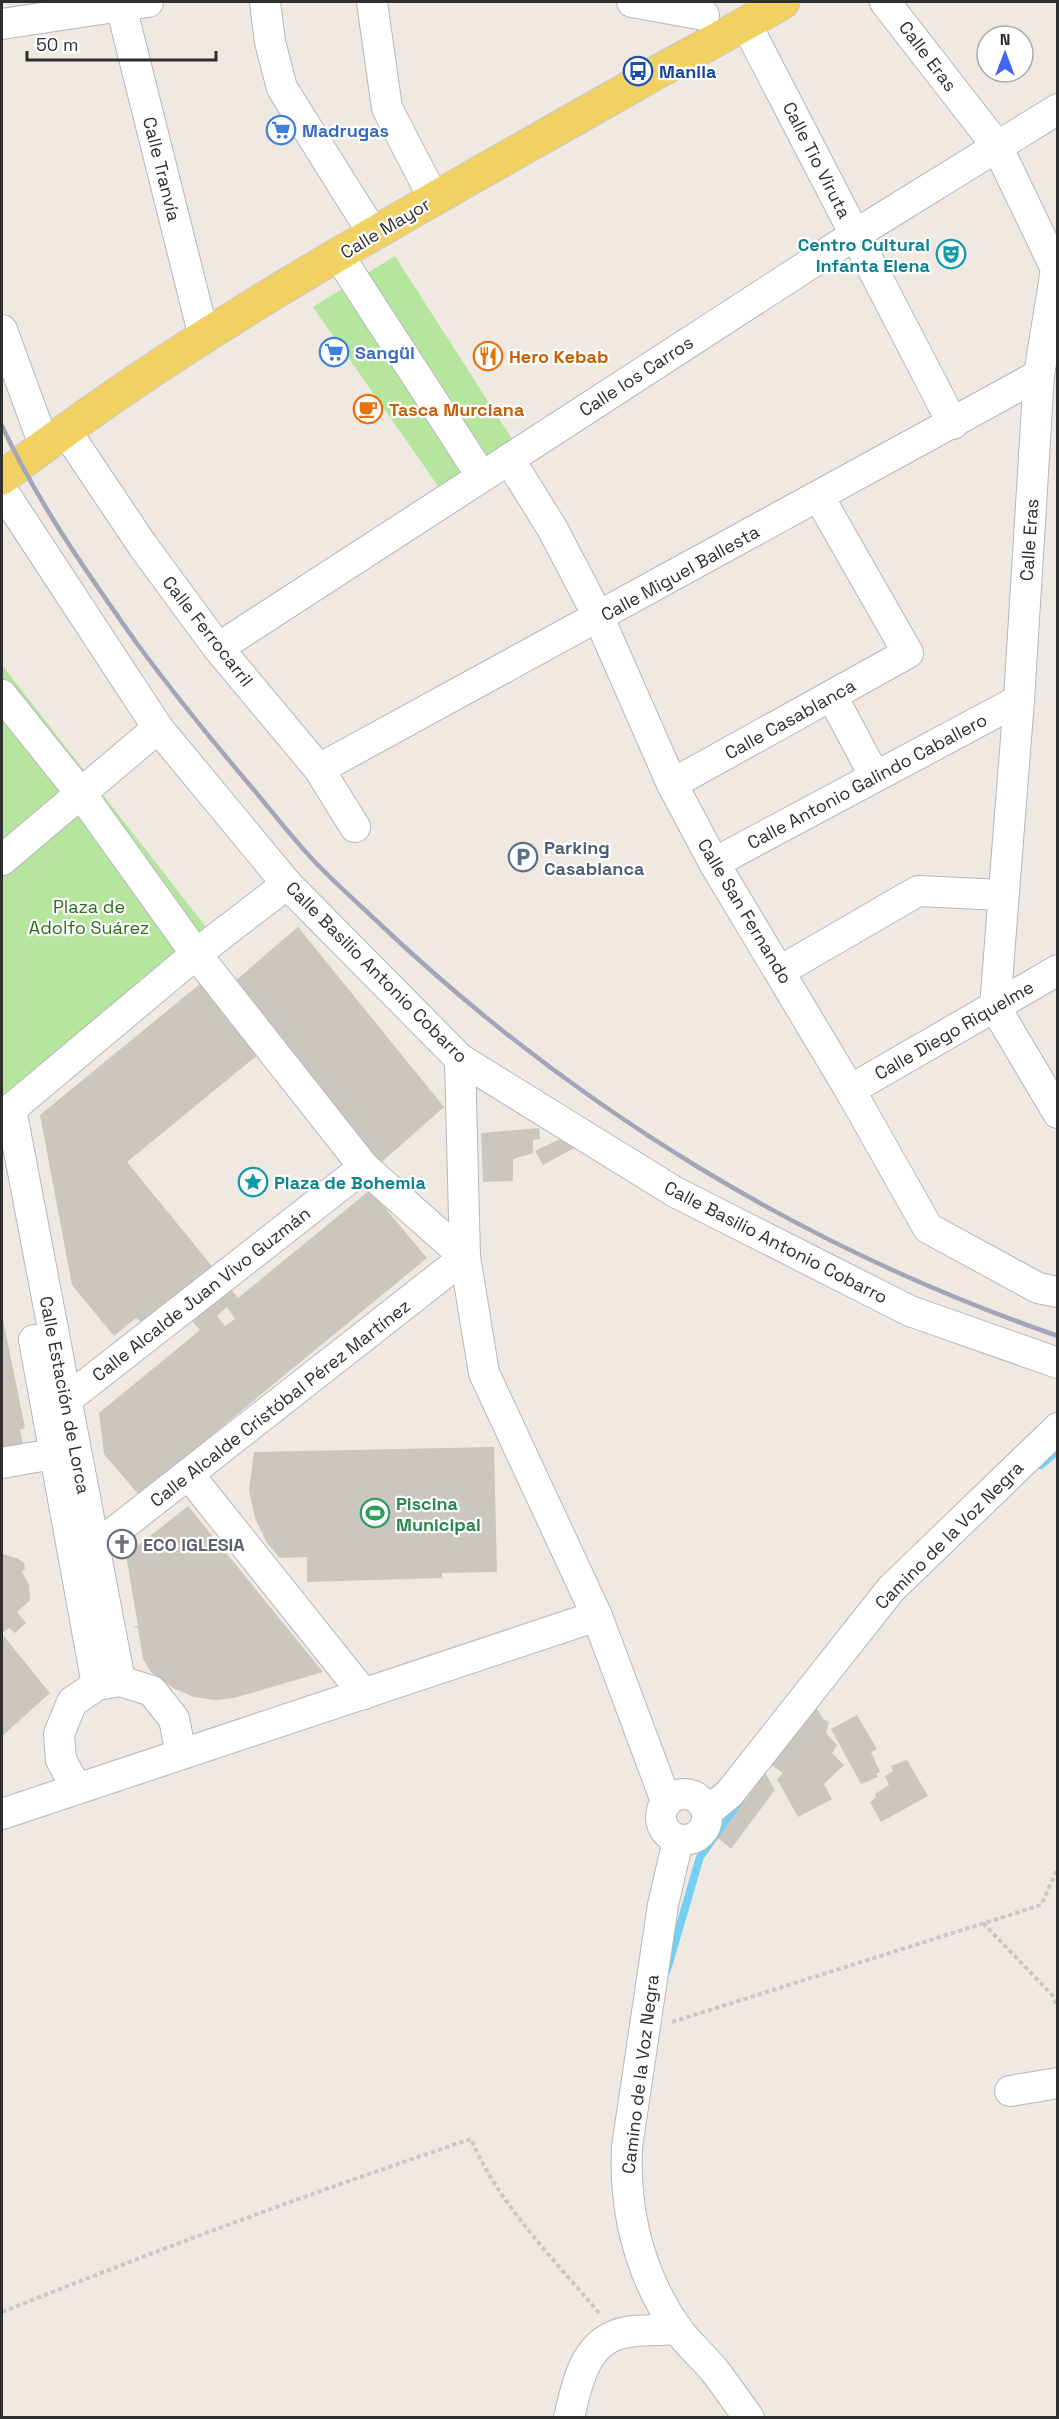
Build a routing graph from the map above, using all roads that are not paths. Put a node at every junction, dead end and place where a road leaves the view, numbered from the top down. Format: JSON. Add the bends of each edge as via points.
{"nodes":[{"id":1,"x":130,"y":2,"type":"edge"},
{"id":2,"x":265,"y":2,"type":"edge"},
{"id":3,"x":372,"y":2,"type":"edge"},
{"id":4,"x":632,"y":2,"type":"edge"},
{"id":5,"x":783,"y":2,"type":"edge"},
{"id":6,"x":885,"y":2,"type":"edge"},
{"id":7,"x":706,"y":19,"type":"edge"},
{"id":8,"x":2,"y":24,"type":"edge"},
{"id":9,"x":746,"y":24,"type":"junction"},
{"id":10,"x":1058,"y":109,"type":"edge"},
{"id":11,"x":997,"y":146,"type":"junction"},
{"id":12,"x":434,"y":199,"type":"junction"},
{"id":13,"x":856,"y":234,"type":"junction"},
{"id":14,"x":374,"y":235,"type":"junction"},
{"id":15,"x":339,"y":256,"type":"junction"},
{"id":16,"x":1057,"y":271,"type":"edge"},
{"id":17,"x":2,"y":330,"type":"edge"},
{"id":18,"x":204,"y":337,"type":"junction"},
{"id":19,"x":1039,"y":375,"type":"junction"},
{"id":20,"x":953,"y":424,"type":"junction"},
{"id":21,"x":55,"y":438,"type":"junction"},
{"id":22,"x":509,"y":459,"type":"junction"},
{"id":23,"x":482,"y":477,"type":"junction"},
{"id":24,"x":2,"y":478,"type":"edge"},
{"id":25,"x":2,"y":490,"type":"edge"},
{"id":26,"x":819,"y":497,"type":"junction"},
{"id":27,"x":599,"y":618,"type":"junction"},
{"id":28,"x":218,"y":648,"type":"junction"},
{"id":29,"x":2,"y":694,"type":"edge"},
{"id":30,"x":832,"y":696,"type":"junction"},
{"id":31,"x":1019,"y":700,"type":"junction"},
{"id":32,"x":159,"y":728,"type":"junction"},
{"id":33,"x":319,"y":769,"type":"junction"},
{"id":34,"x":874,"y":775,"type":"junction"},
{"id":35,"x":672,"y":783,"type":"junction"},
{"id":36,"x":82,"y":795,"type":"junction"},
{"id":37,"x":356,"y":827,"type":"dead end"},
{"id":38,"x":2,"y":860,"type":"edge"},
{"id":39,"x":714,"y":862,"type":"junction"},
{"id":40,"x":287,"y":884,"type":"junction"},
{"id":41,"x":1002,"y":895,"type":"junction"},
{"id":42,"x":196,"y":954,"type":"junction"},
{"id":43,"x":1058,"y":970,"type":"edge"},
{"id":44,"x":780,"y":971,"type":"junction"},
{"id":45,"x":995,"y":1007,"type":"junction"},
{"id":46,"x":460,"y":1059,"type":"junction"},
{"id":47,"x":850,"y":1090,"type":"junction"},
{"id":48,"x":6,"y":1111,"type":"edge"},
{"id":49,"x":1058,"y":1113,"type":"edge"},
{"id":50,"x":2,"y":1150,"type":"edge"},
{"id":51,"x":364,"y":1167,"type":"junction"},
{"id":52,"x":465,"y":1257,"type":"junction"},
{"id":53,"x":1058,"y":1292,"type":"edge"},
{"id":54,"x":1058,"y":1364,"type":"edge"},
{"id":55,"x":66,"y":1400,"type":"junction"},
{"id":56,"x":1058,"y":1428,"type":"edge"},
{"id":57,"x":53,"y":1454,"type":"junction"},
{"id":58,"x":2,"y":1463,"type":"edge"},
{"id":59,"x":189,"y":1476,"type":"junction"},
{"id":60,"x":94,"y":1548,"type":"junction"},
{"id":61,"x":597,"y":1616,"type":"junction"},
{"id":62,"x":108,"y":1683,"type":"junction"},
{"id":63,"x":364,"y":1694,"type":"junction"},
{"id":64,"x":181,"y":1754,"type":"junction"},
{"id":65,"x":77,"y":1789,"type":"junction"},
{"id":66,"x":666,"y":1801,"type":"junction"},
{"id":67,"x":707,"y":1812,"type":"junction"},
{"id":68,"x":2,"y":1814,"type":"edge"},
{"id":69,"x":678,"y":1840,"type":"junction"},
{"id":70,"x":1058,"y":2083,"type":"edge"},
{"id":71,"x":1010,"y":2091,"type":"dead end"},
{"id":72,"x":678,"y":2329,"type":"junction"},
{"id":73,"x":569,"y":2418,"type":"edge"},
{"id":74,"x":749,"y":2418,"type":"edge"}],
"edges":[{"from":1,"to":8,"type":"street"},
{"from":1,"to":18,"type":"street","name":"Calle Tranvía"},
{"from":2,"to":14,"type":"street","via":[[282,88]]},
{"from":3,"to":12,"type":"street","via":[[387,108]]},
{"from":4,"to":7,"type":"street"},
{"from":5,"to":9,"type":"main road","name":"Calle Mayor"},
{"from":6,"to":11,"type":"street","name":"Calle Eras"},
{"from":7,"to":9,"type":"main road","name":"Calle Mayor"},
{"from":7,"to":12,"type":"main road","name":"Calle Mayor"},
{"from":9,"to":13,"type":"street","name":"Calle Tio Viruta"},
{"from":10,"to":11,"type":"street","name":"Calle los Carros"},
{"from":11,"to":13,"type":"street","name":"Calle los Carros"},
{"from":11,"to":16,"type":"street","name":"Calle Eras"},
{"from":12,"to":14,"type":"main road","name":"Calle Mayor"},
{"from":13,"to":20,"type":"street","name":"Calle Tio Viruta"},
{"from":13,"to":22,"type":"street","name":"Calle los Carros"},
{"from":14,"to":15,"type":"main road","name":"Calle Mayor"},
{"from":15,"to":18,"type":"main road","name":"Calle Mayor"},
{"from":15,"to":23,"type":"street"},
{"from":16,"to":19,"type":"street","name":"Calle Eras"},
{"from":17,"to":21,"type":"street","name":"Calle Ferrocarril"},
{"from":18,"to":21,"type":"main road","name":"Calle Mayor"},
{"from":19,"to":20,"type":"street","name":"Calle Miguel Ballesta"},
{"from":19,"to":31,"type":"street","name":"Calle Eras"},
{"from":20,"to":26,"type":"street","name":"Calle Miguel Ballesta"},
{"from":21,"to":24,"type":"main road","name":"Calle Mayor"},
{"from":21,"to":28,"type":"street","name":"Calle Ferrocarril","via":[[143,546]]},
{"from":22,"to":23,"type":"street","name":"Calle los Carros"},
{"from":22,"to":27,"type":"street","name":"Calle San Fernando","via":[[552,528]]},
{"from":23,"to":28,"type":"street","name":"Calle los Carros"},
{"from":25,"to":32,"type":"street","name":"Calle Basilio Antonio Cobarro"},
{"from":26,"to":27,"type":"street","name":"Calle Miguel Ballesta"},
{"from":26,"to":30,"type":"street","name":"Calle Casablanca","via":[[908,653]]},
{"from":27,"to":33,"type":"street","name":"Calle Miguel Ballesta"},
{"from":27,"to":35,"type":"street","name":"Calle San Fernando"},
{"from":28,"to":33,"type":"street","name":"Calle Ferrocarril"},
{"from":29,"to":36,"type":"street"},
{"from":30,"to":34,"type":"street"},
{"from":30,"to":35,"type":"street","name":"Calle Casablanca"},
{"from":31,"to":34,"type":"street","name":"Calle Antonio Galindo Caballero"},
{"from":31,"to":41,"type":"street","name":"Calle Eras"},
{"from":32,"to":36,"type":"street"},
{"from":32,"to":40,"type":"street","name":"Calle Basilio Antonio Cobarro"},
{"from":33,"to":37,"type":"street","name":"Calle Ferrocarril"},
{"from":34,"to":39,"type":"street","name":"Calle Antonio Galindo Caballero"},
{"from":35,"to":39,"type":"street","name":"Calle San Fernando"},
{"from":36,"to":38,"type":"street"},
{"from":36,"to":42,"type":"street"},
{"from":39,"to":44,"type":"street","name":"Calle San Fernando"},
{"from":40,"to":42,"type":"street"},
{"from":40,"to":46,"type":"street","name":"Calle Basilio Antonio Cobarro"},
{"from":41,"to":44,"type":"street","via":[[918,891]]},
{"from":41,"to":45,"type":"street","name":"Calle Eras"},
{"from":42,"to":48,"type":"street"},
{"from":42,"to":51,"type":"street"},
{"from":43,"to":45,"type":"street","name":"Calle Diego Riquelme"},
{"from":44,"to":47,"type":"street","name":"Calle San Fernando"},
{"from":45,"to":47,"type":"street","name":"Calle Diego Riquelme"},
{"from":45,"to":49,"type":"street"},
{"from":46,"to":52,"type":"street"},
{"from":46,"to":54,"type":"street","name":"Calle Basilio Antonio Cobarro","via":[[675,1192],[910,1311]]},
{"from":47,"to":53,"type":"street","name":"Calle San Fernando","via":[[928,1228],[1038,1288]]},
{"from":48,"to":55,"type":"street","name":"Calle Estación de Lorca"},
{"from":50,"to":57,"type":"street","name":"Calle Estación de Lorca"},
{"from":51,"to":52,"type":"street"},
{"from":51,"to":55,"type":"street","name":"Calle Alcalde Juan Vivo Guzmán"},
{"from":52,"to":59,"type":"street","name":"Calle Alcalde Cristóbal Pérez Martínez"},
{"from":52,"to":61,"type":"street","via":[[484,1373]]},
{"from":55,"to":60,"type":"street","name":"Calle Estación de Lorca"},
{"from":56,"to":67,"type":"street","name":"Camino de la Voz Negra","via":[[891,1589],[729,1794]]},
{"from":57,"to":58,"type":"street"},
{"from":57,"to":62,"type":"street","name":"Calle Estación de Lorca"},
{"from":59,"to":60,"type":"street","name":"Calle Alcalde Cristóbal Pérez Martínez"},
{"from":59,"to":63,"type":"street"},
{"from":60,"to":62,"type":"street","name":"Calle Estación de Lorca"},
{"from":61,"to":63,"type":"street"},
{"from":61,"to":66,"type":"street"},
{"from":62,"to":64,"type":"street","via":[[152,1691],[174,1719]]},
{"from":62,"to":65,"type":"street","via":[[72,1702],[58,1734],[61,1760]]},
{"from":63,"to":64,"type":"street"},
{"from":64,"to":65,"type":"street"},
{"from":65,"to":68,"type":"street"},
{"from":66,"to":67,"type":"street","via":[[690,1794]]},
{"from":66,"to":69,"type":"street","via":[[661,1823]]},
{"from":67,"to":69,"type":"street","via":[[707,1821],[696,1837]]},
{"from":69,"to":72,"type":"street","name":"Camino de la Voz Negra","via":[[663,1905],[644,2031],[627,2147],[626,2185],[640,2256]]},
{"from":70,"to":71,"type":"street"},
{"from":72,"to":73,"type":"street","via":[[617,2334],[596,2347],[579,2377]]},
{"from":72,"to":74,"type":"street","name":"Camino de la Voz Negra","via":[[714,2369]]}]}
